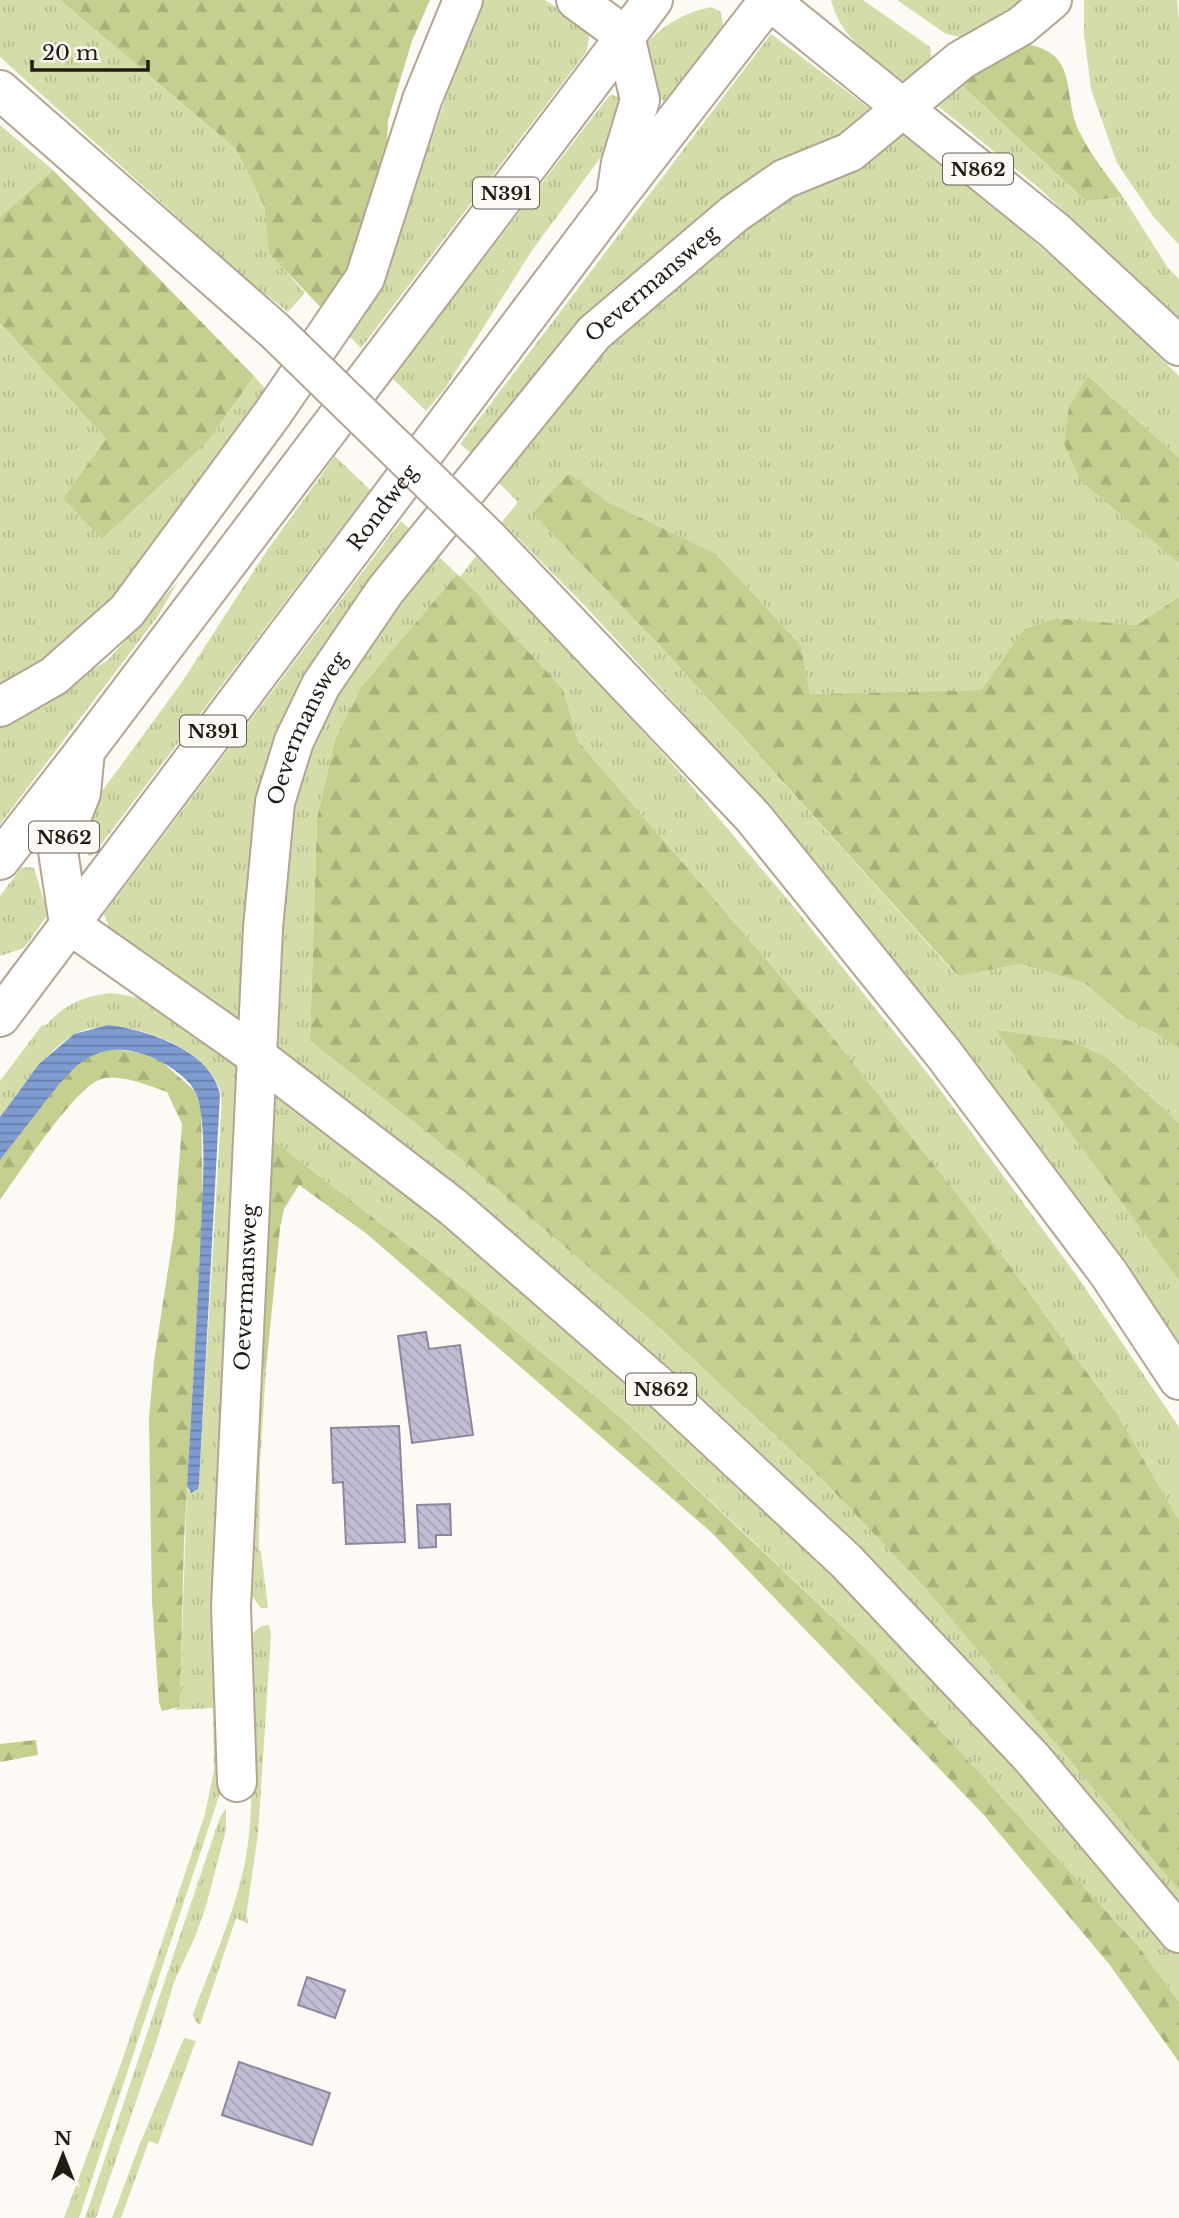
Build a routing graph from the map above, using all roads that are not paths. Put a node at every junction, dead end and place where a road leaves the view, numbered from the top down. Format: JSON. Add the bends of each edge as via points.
{"nodes":[{"id":1,"x":463,"y":0,"type":"edge"},
{"id":2,"x":576,"y":0,"type":"edge"},
{"id":3,"x":653,"y":0,"type":"edge"},
{"id":4,"x":769,"y":0,"type":"edge"},
{"id":5,"x":1052,"y":0,"type":"edge"},
{"id":6,"x":625,"y":36,"type":"junction"},
{"id":7,"x":0,"y":90,"type":"edge"},
{"id":8,"x":904,"y":109,"type":"junction"},
{"id":9,"x":615,"y":199,"type":"junction"},
{"id":10,"x":1179,"y":346,"type":"edge"},
{"id":11,"x":0,"y":707,"type":"edge"},
{"id":12,"x":85,"y":751,"type":"junction"},
{"id":13,"x":0,"y":860,"type":"edge"},
{"id":14,"x":69,"y":924,"type":"junction"},
{"id":15,"x":7,"y":996,"type":"edge"},
{"id":16,"x":258,"y":1057,"type":"junction"},
{"id":17,"x":1179,"y":1380,"type":"edge"},
{"id":18,"x":237,"y":1782,"type":"dead end"},
{"id":19,"x":1179,"y":1934,"type":"edge"}],
"edges":[{"from":1,"to":11,"type":"main road","via":[[422,100],[365,278],[273,413],[127,611],[54,676]]},
{"from":2,"to":6,"type":"main road"},
{"from":3,"to":6,"type":"main road","number":"N391"},
{"from":4,"to":8,"type":"main road","number":"N862"},
{"from":4,"to":9,"type":"main road","name":"Rondweg","number":"N391"},
{"from":5,"to":8,"type":"main road","name":"Oevermansweg","via":[[1021,26],[961,60]]},
{"from":6,"to":9,"type":"main road","via":[[640,100]]},
{"from":6,"to":12,"type":"main road","number":"N391"},
{"from":7,"to":17,"type":"main road","bridge":true,"via":[[274,330],[489,539],[753,817],[951,1064],[1109,1274]]},
{"from":8,"to":10,"type":"main road","number":"N862","via":[[1055,231]]},
{"from":8,"to":16,"type":"main road","name":"Oevermansweg","via":[[850,152],[784,179],[734,214],[594,333],[353,636],[321,685],[294,741],[275,802],[263,928]]},
{"from":9,"to":14,"type":"main road","name":"Rondweg","number":"N391"},
{"from":12,"to":13,"type":"main road","number":"N391"},
{"from":12,"to":14,"type":"main road","number":"N862","via":[[81,793],[58,851]]},
{"from":14,"to":15,"type":"main road","name":"Rondweg","number":"N391"},
{"from":14,"to":16,"type":"main road","number":"N862"},
{"from":16,"to":18,"type":"main road","name":"Oevermansweg","via":[[231,1607]]},
{"from":16,"to":19,"type":"main road","number":"N862","via":[[453,1207],[654,1382],[846,1561],[1032,1758]]}]}
